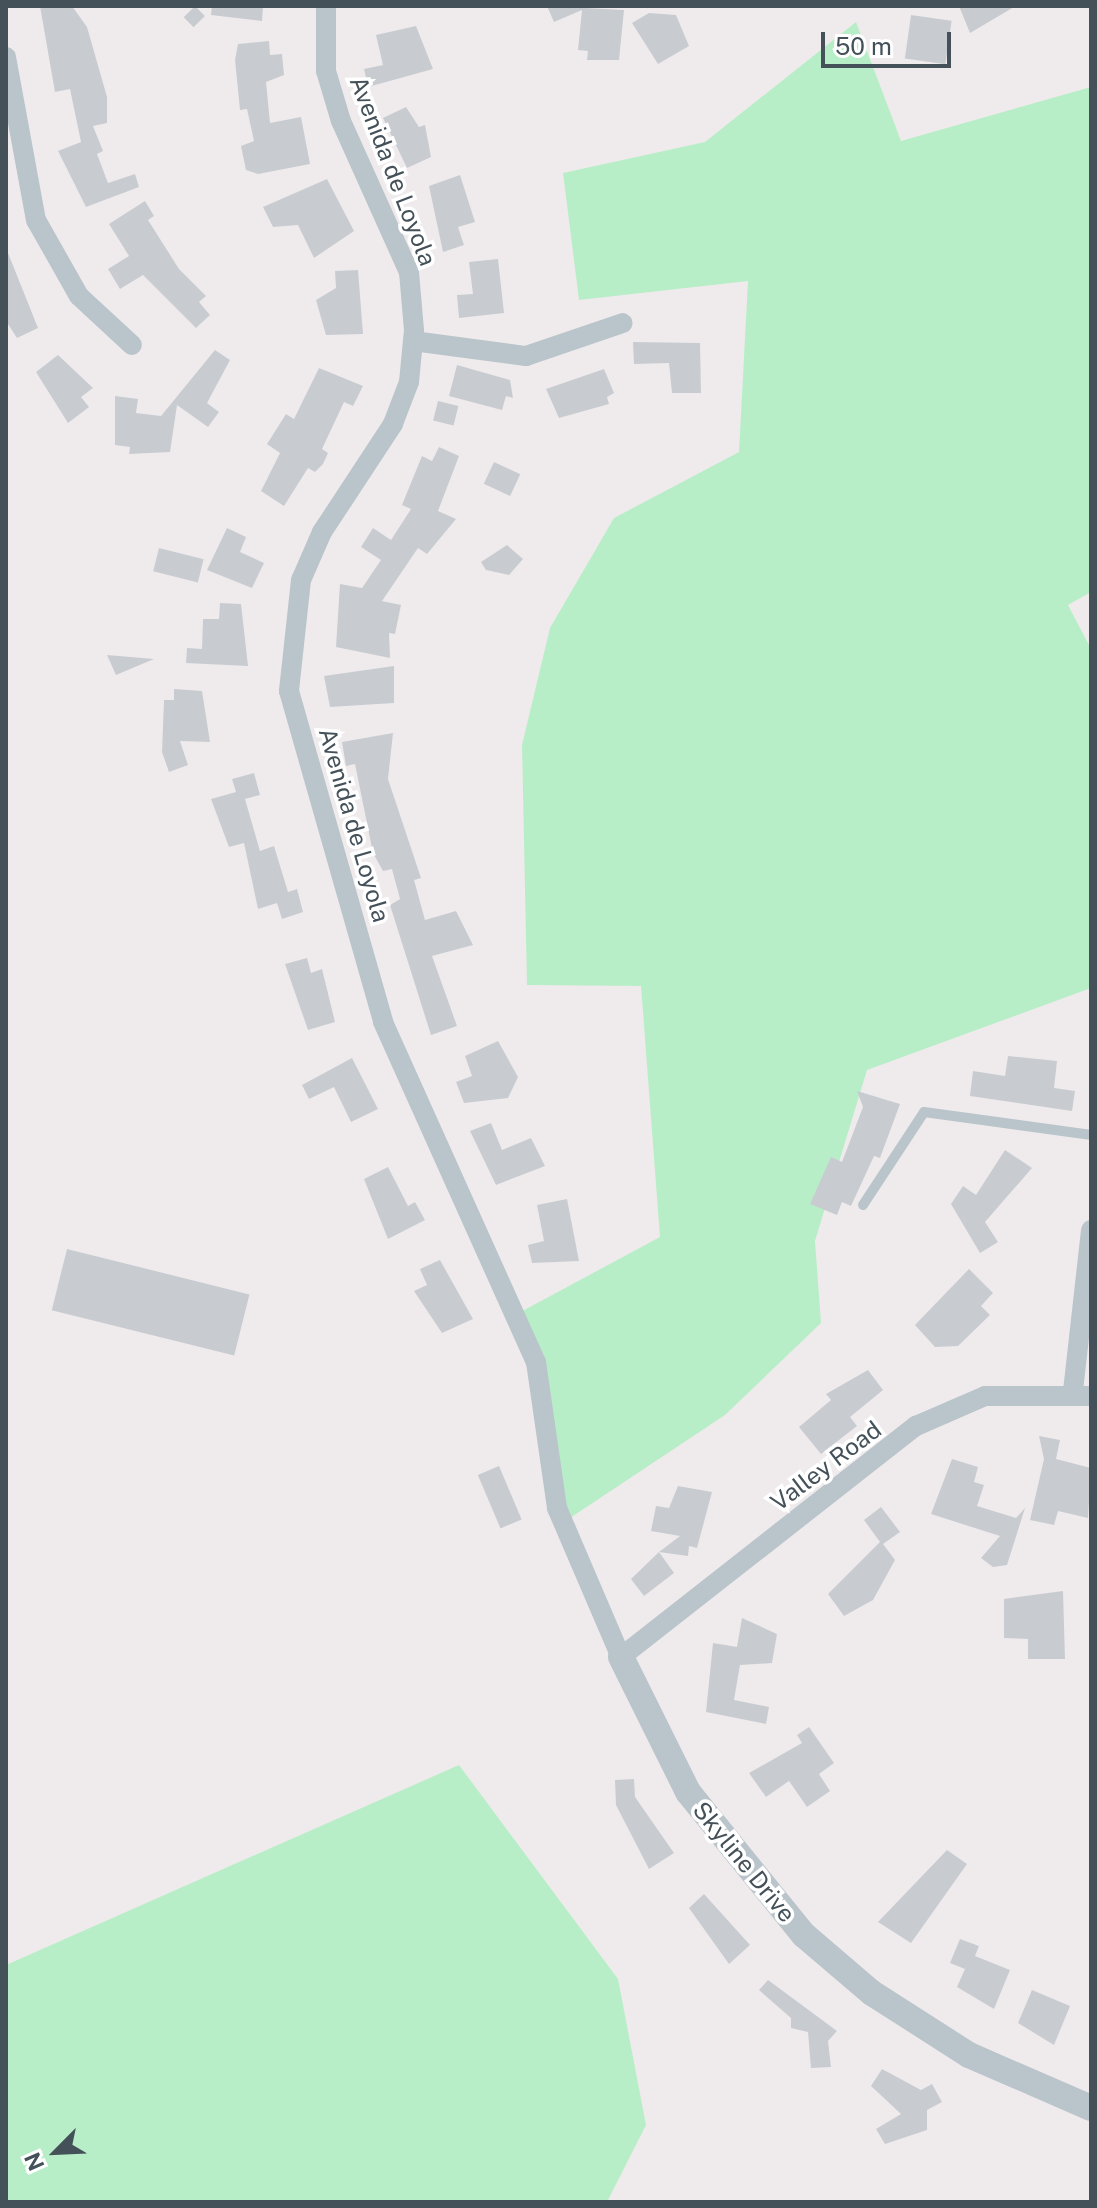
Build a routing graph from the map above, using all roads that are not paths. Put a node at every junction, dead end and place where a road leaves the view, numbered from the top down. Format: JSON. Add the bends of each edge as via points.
{"nodes":[{"id":1,"x":326,"y":6,"type":"edge"},
{"id":2,"x":6,"y":57,"type":"edge"},
{"id":3,"x":623,"y":323,"type":"dead end"},
{"id":4,"x":413,"y":341,"type":"junction"},
{"id":5,"x":132,"y":345,"type":"dead end"},
{"id":6,"x":1091,"y":1135,"type":"edge"},
{"id":7,"x":863,"y":1205,"type":"dead end"},
{"id":8,"x":1091,"y":1230,"type":"edge"},
{"id":9,"x":1082,"y":1393,"type":"edge"},
{"id":10,"x":621,"y":1657,"type":"junction"},
{"id":11,"x":1091,"y":2108,"type":"edge"}],
"edges":[{"from":1,"to":4,"type":"street","name":"Avenida de Loyola","via":[[326,71],[341,121],[409,272]]},
{"from":2,"to":5,"type":"street","via":[[36,220],[79,296]]},
{"from":3,"to":4,"type":"street","via":[[526,356]]},
{"from":4,"to":10,"type":"street","name":"Avenida de Loyola","via":[[409,382],[393,424],[322,532],[301,580],[289,691],[383,1022],[536,1362],[557,1508]]},
{"from":6,"to":7,"type":"lane","via":[[924,1112]]},
{"from":8,"to":9,"type":"street"},
{"from":9,"to":10,"type":"street","name":"Valley Road","via":[[985,1396],[916,1426]]},
{"from":10,"to":11,"type":"street","name":"Skyline Drive","via":[[688,1792],[804,1935],[872,1993],[969,2055]]}]}
